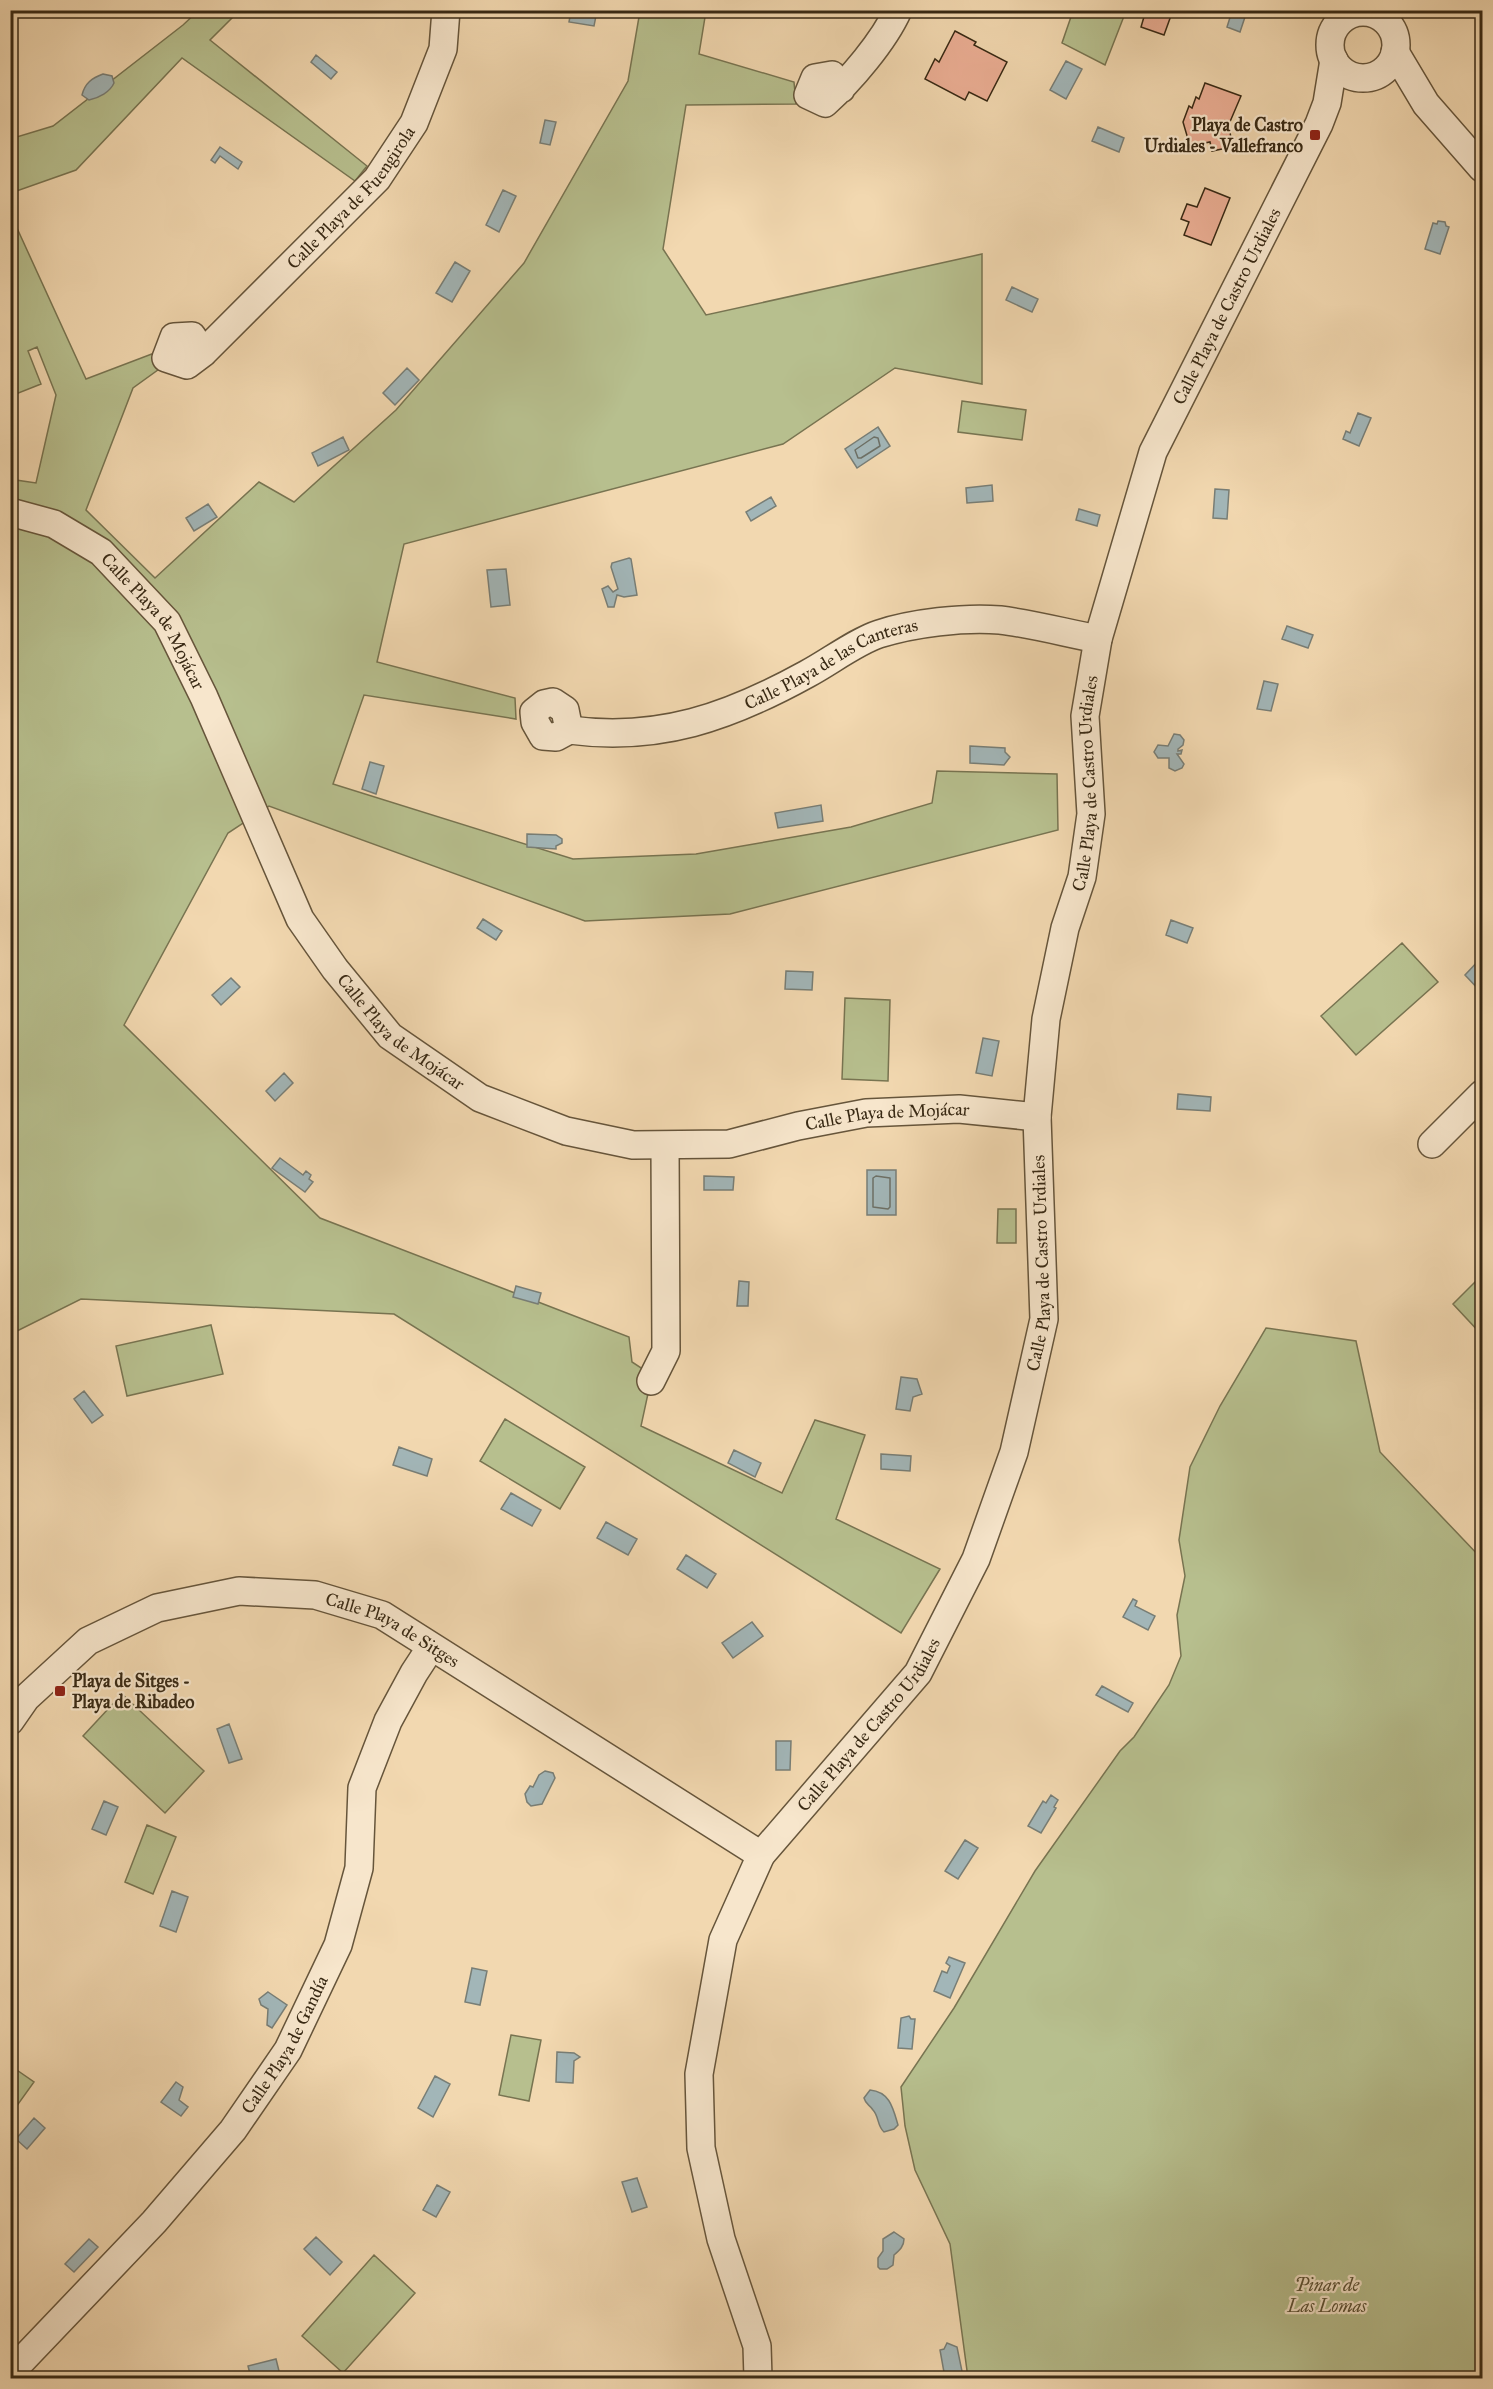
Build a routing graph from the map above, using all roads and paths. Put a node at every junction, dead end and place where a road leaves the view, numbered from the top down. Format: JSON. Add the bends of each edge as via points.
{"nodes":[{"id":1,"x":446,"y":10,"type":"edge"},
{"id":2,"x":898,"y":10,"type":"edge"},
{"id":3,"x":1351,"y":12,"type":"edge"},
{"id":4,"x":1389,"y":18,"type":"edge"},
{"id":5,"x":1334,"y":60,"type":"junction"},
{"id":6,"x":1383,"y":67,"type":"junction"},
{"id":7,"x":841,"y":89,"type":"dead end"},
{"id":8,"x":1327,"y":103,"type":"junction"},
{"id":9,"x":1482,"y":168,"type":"edge"},
{"id":10,"x":203,"y":352,"type":"dead end"},
{"id":11,"x":10,"y":512,"type":"edge"},
{"id":12,"x":1098,"y":639,"type":"junction"},
{"id":13,"x":569,"y":730,"type":"dead end"},
{"id":14,"x":1482,"y":1094,"type":"edge"},
{"id":15,"x":1037,"y":1117,"type":"junction"},
{"id":16,"x":1432,"y":1144,"type":"dead end"},
{"id":17,"x":665,"y":1146,"type":"junction"},
{"id":18,"x":651,"y":1382,"type":"dead end"},
{"id":19,"x":431,"y":1647,"type":"junction"},
{"id":20,"x":10,"y":1721,"type":"edge"},
{"id":21,"x":761,"y":1855,"type":"junction"},
{"id":22,"x":10,"y":2373,"type":"edge"},
{"id":23,"x":758,"y":2379,"type":"edge"}],
"edges":[{"from":1,"to":10,"type":"street","name":"Calle Playa de Fuengirola","via":[[442,49],[414,123],[377,179]]},
{"from":2,"to":7,"type":"street"},
{"from":3,"to":4,"type":"street"},
{"from":3,"to":5,"type":"street","via":[[1335,28],[1331,39]]},
{"from":4,"to":6,"type":"street","via":[[1395,35]]},
{"from":5,"to":6,"type":"street","via":[[1341,69],[1362,78]]},
{"from":5,"to":8,"type":"street","name":"Calle Playa de Castro Urdiales"},
{"from":6,"to":8,"type":"street"},
{"from":6,"to":9,"type":"street","via":[[1426,104]]},
{"from":8,"to":12,"type":"street","name":"Calle Playa de Castro Urdiales","via":[[1153,452]]},
{"from":11,"to":17,"type":"street","name":"Calle Playa de Mojácar","via":[[54,524],[101,552],[167,622],[204,697],[300,919],[390,1036],[480,1098],[566,1131],[633,1145]]},
{"from":12,"to":13,"type":"street","name":"Calle Playa de las Canteras","via":[[999,620],[934,622],[877,634],[737,710],[680,728],[600,734]]},
{"from":12,"to":15,"type":"street","name":"Calle Playa de Castro Urdiales","via":[[1086,716],[1091,814],[1082,877],[1065,928],[1046,1019]]},
{"from":14,"to":16,"type":"street"},
{"from":15,"to":17,"type":"street","name":"Calle Playa de Mojácar","via":[[959,1109],[866,1113],[729,1144]]},
{"from":15,"to":21,"type":"street","name":"Calle Playa de Castro Urdiales","via":[[1044,1319],[1014,1452],[976,1559],[918,1673]]},
{"from":17,"to":18,"type":"street","via":[[666,1351]]},
{"from":19,"to":20,"type":"street","name":"Calle Playa de Sitges","via":[[382,1615],[359,1608],[315,1595],[239,1590],[157,1608],[88,1641],[26,1698]]},
{"from":19,"to":21,"type":"street","name":"Calle Playa de Sitges"},
{"from":19,"to":22,"type":"street","name":"Calle Playa de Gandía","via":[[388,1721],[362,1788],[359,1868],[338,1945],[288,2050],[233,2130]]},
{"from":21,"to":23,"type":"street","name":"Calle Playa de Castro Urdiales","via":[[723,1940],[699,2074],[701,2148],[721,2239],[757,2346]]}]}
